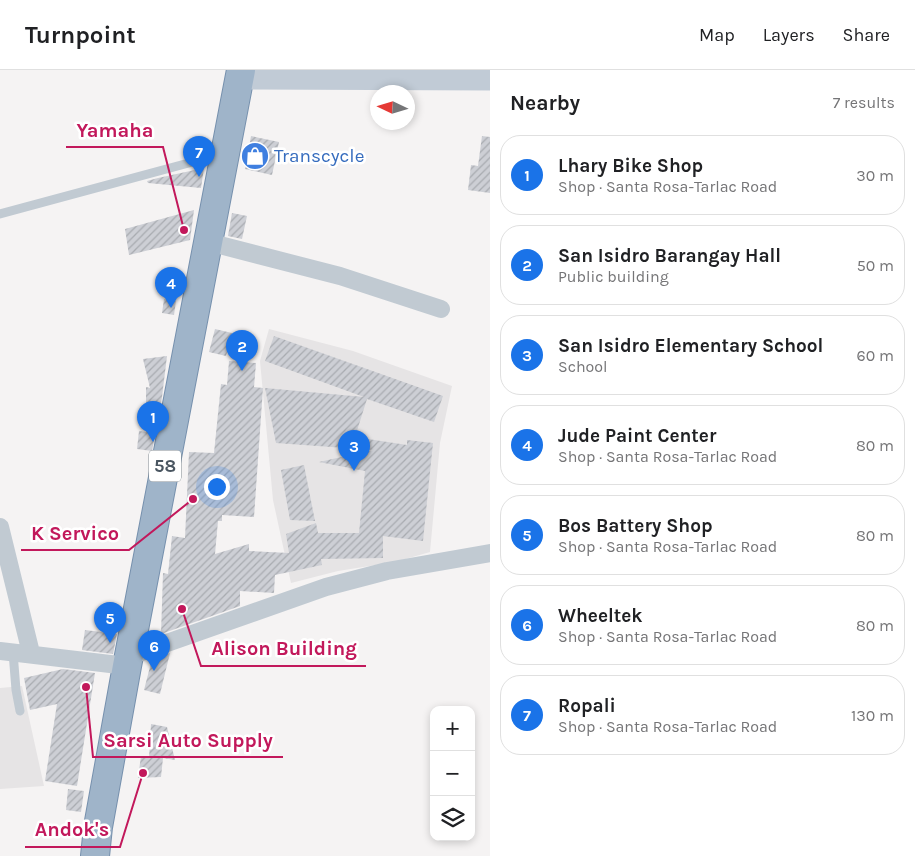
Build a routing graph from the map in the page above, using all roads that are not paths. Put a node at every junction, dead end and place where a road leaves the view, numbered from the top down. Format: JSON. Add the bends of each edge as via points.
{"nodes":[{"id":1,"x":240,"y":74,"type":"edge"},
{"id":2,"x":490,"y":78,"type":"edge"},
{"id":3,"x":224,"y":154,"type":"junction"},
{"id":4,"x":0,"y":214,"type":"edge"},
{"id":5,"x":208,"y":242,"type":"junction"},
{"id":6,"x":441,"y":308,"type":"dead end"},
{"id":7,"x":0,"y":527,"type":"edge"},
{"id":8,"x":490,"y":553,"type":"edge"},
{"id":9,"x":7,"y":652,"type":"edge"},
{"id":10,"x":31,"y":654,"type":"junction"},
{"id":11,"x":128,"y":661,"type":"junction"},
{"id":12,"x":20,"y":711,"type":"dead end"},
{"id":13,"x":95,"y":856,"type":"edge"}],
"edges":[{"from":1,"to":2,"type":"main road"},
{"from":1,"to":3,"type":"highway","number":"58"},
{"from":3,"to":4,"type":"lane"},
{"from":3,"to":5,"type":"highway","number":"58"},
{"from":5,"to":6,"type":"street","via":[[340,276]]},
{"from":5,"to":11,"type":"highway","number":"58"},
{"from":7,"to":10,"type":"street"},
{"from":8,"to":11,"type":"street","via":[[326,586]]},
{"from":9,"to":10,"type":"street"},
{"from":9,"to":12,"type":"lane"},
{"from":10,"to":11,"type":"street"},
{"from":11,"to":13,"type":"highway","number":"58"}]}
